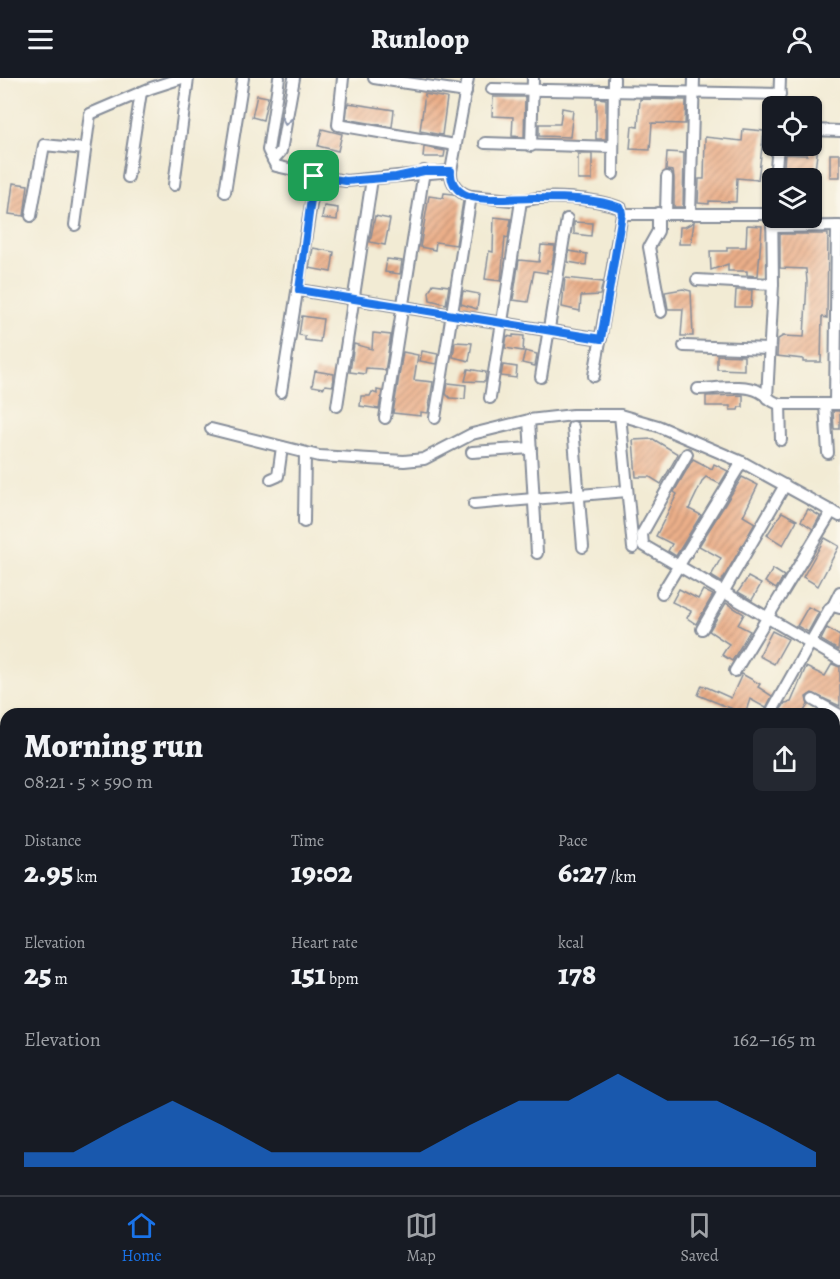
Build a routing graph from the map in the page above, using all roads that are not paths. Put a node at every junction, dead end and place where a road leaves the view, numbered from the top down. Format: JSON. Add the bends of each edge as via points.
{"nodes":[{"id":1,"x":182,"y":78,"type":"edge"},
{"id":2,"x":188,"y":78,"type":"edge"},
{"id":3,"x":243,"y":78,"type":"edge"},
{"id":4,"x":279,"y":78,"type":"edge"},
{"id":5,"x":294,"y":78,"type":"edge"},
{"id":6,"x":343,"y":78,"type":"edge"},
{"id":7,"x":374,"y":78,"type":"edge"},
{"id":8,"x":468,"y":78,"type":"edge"},
{"id":9,"x":614,"y":78,"type":"edge"},
{"id":10,"x":694,"y":78,"type":"edge"},
{"id":11,"x":780,"y":78,"type":"edge"},
{"id":12,"x":533,"y":84,"type":"edge"},
{"id":13,"x":148,"y":86,"type":"edge"},
{"id":14,"x":492,"y":89,"type":"dead end"},
{"id":15,"x":614,"y":90,"type":"junction"},
{"id":16,"x":466,"y":92,"type":"junction"},
{"id":17,"x":694,"y":93,"type":"junction"},
{"id":18,"x":780,"y":94,"type":"joint"},
{"id":19,"x":822,"y":130,"type":"edge"},
{"id":20,"x":840,"y":130,"type":"edge"},
{"id":21,"x":485,"y":143,"type":"dead end"},
{"id":22,"x":456,"y":145,"type":"junction"},
{"id":23,"x":531,"y":146,"type":"junction"},
{"id":24,"x":613,"y":147,"type":"junction"},
{"id":25,"x":85,"y":149,"type":"junction"},
{"id":26,"x":273,"y":160,"type":"junction"},
{"id":27,"x":424,"y":171,"type":"junction"},
{"id":28,"x":451,"y":171,"type":"junction"},
{"id":29,"x":613,"y":174,"type":"dead end"},
{"id":30,"x":314,"y":176,"type":"junction"},
{"id":31,"x":128,"y":177,"type":"dead end"},
{"id":32,"x":667,"y":177,"type":"dead end"},
{"id":33,"x":372,"y":179,"type":"junction"},
{"id":34,"x":174,"y":185,"type":"dead end"},
{"id":35,"x":225,"y":192,"type":"dead end"},
{"id":36,"x":471,"y":196,"type":"junction"},
{"id":37,"x":521,"y":201,"type":"junction"},
{"id":38,"x":662,"y":213,"type":"junction"},
{"id":39,"x":622,"y":214,"type":"junction"},
{"id":40,"x":690,"y":214,"type":"junction"},
{"id":41,"x":762,"y":214,"type":"edge"},
{"id":42,"x":32,"y":216,"type":"dead end"},
{"id":43,"x":567,"y":219,"type":"dead end"},
{"id":44,"x":75,"y":225,"type":"dead end"},
{"id":45,"x":822,"y":226,"type":"edge"},
{"id":46,"x":838,"y":226,"type":"edge"},
{"id":47,"x":772,"y":228,"type":"edge"},
{"id":48,"x":697,"y":280,"type":"dead end"},
{"id":49,"x":773,"y":284,"type":"junction"},
{"id":50,"x":299,"y":290,"type":"junction"},
{"id":51,"x":352,"y":299,"type":"junction"},
{"id":52,"x":838,"y":304,"type":"edge"},
{"id":53,"x":401,"y":308,"type":"junction"},
{"id":54,"x":661,"y":312,"type":"dead end"},
{"id":55,"x":451,"y":315,"type":"junction"},
{"id":56,"x":501,"y":325,"type":"junction"},
{"id":57,"x":549,"y":332,"type":"junction"},
{"id":58,"x":601,"y":339,"type":"junction"},
{"id":59,"x":684,"y":346,"type":"dead end"},
{"id":60,"x":769,"y":349,"type":"junction"},
{"id":61,"x":594,"y":376,"type":"dead end"},
{"id":62,"x":541,"y":377,"type":"dead end"},
{"id":63,"x":698,"y":388,"type":"dead end"},
{"id":64,"x":281,"y":392,"type":"dead end"},
{"id":65,"x":490,"y":398,"type":"dead end"},
{"id":66,"x":767,"y":398,"type":"junction"},
{"id":67,"x":780,"y":404,"type":"junction"},
{"id":68,"x":833,"y":404,"type":"edge"},
{"id":69,"x":337,"y":406,"type":"dead end"},
{"id":70,"x":620,"y":415,"type":"junction"},
{"id":71,"x":385,"y":418,"type":"dead end"},
{"id":72,"x":435,"y":418,"type":"dead end"},
{"id":73,"x":529,"y":420,"type":"junction"},
{"id":74,"x":573,"y":427,"type":"dead end"},
{"id":75,"x":211,"y":429,"type":"dead end"},
{"id":76,"x":781,"y":440,"type":"dead end"},
{"id":77,"x":282,"y":447,"type":"junction"},
{"id":78,"x":531,"y":448,"type":"junction"},
{"id":79,"x":472,"y":452,"type":"dead end"},
{"id":80,"x":305,"y":453,"type":"junction"},
{"id":81,"x":828,"y":453,"type":"dead end"},
{"id":82,"x":687,"y":454,"type":"dead end"},
{"id":83,"x":742,"y":462,"type":"junction"},
{"id":84,"x":271,"y":479,"type":"dead end"},
{"id":85,"x":785,"y":485,"type":"junction"},
{"id":86,"x":627,"y":491,"type":"junction"},
{"id":87,"x":580,"y":495,"type":"junction"},
{"id":88,"x":535,"y":499,"type":"junction"},
{"id":89,"x":474,"y":504,"type":"dead end"},
{"id":90,"x":836,"y":513,"type":"edge"},
{"id":91,"x":304,"y":522,"type":"dead end"},
{"id":92,"x":583,"y":547,"type":"dead end"},
{"id":93,"x":633,"y":548,"type":"dead end"},
{"id":94,"x":537,"y":554,"type":"dead end"},
{"id":95,"x":680,"y":566,"type":"junction"},
{"id":96,"x":840,"y":592,"type":"edge"},
{"id":97,"x":662,"y":593,"type":"dead end"},
{"id":98,"x":724,"y":593,"type":"junction"},
{"id":99,"x":836,"y":607,"type":"edge"},
{"id":100,"x":766,"y":618,"type":"junction"},
{"id":101,"x":702,"y":629,"type":"dead end"},
{"id":102,"x":810,"y":643,"type":"junction"},
{"id":103,"x":840,"y":660,"type":"edge"},
{"id":104,"x":735,"y":671,"type":"dead end"},
{"id":105,"x":813,"y":700,"type":"dead end"},
{"id":106,"x":774,"y":708,"type":"edge"},
{"id":107,"x":826,"y":708,"type":"edge"}],
"edges":[{"from":1,"to":13,"type":"street"},
{"from":2,"to":34,"type":"street"},
{"from":3,"to":35,"type":"street"},
{"from":4,"to":26,"type":"street","via":[[268,150]]},
{"from":5,"to":26,"type":"street","one_way":true,"via":[[281,152]]},
{"from":6,"to":22,"type":"street","via":[[338,125]]},
{"from":7,"to":16,"type":"street"},
{"from":8,"to":16,"type":"street"},
{"from":9,"to":15,"type":"street"},
{"from":10,"to":17,"type":"street"},
{"from":11,"to":18,"type":"street"},
{"from":12,"to":14,"type":"street"},
{"from":12,"to":15,"type":"street"},
{"from":12,"to":23,"type":"street"},
{"from":13,"to":25,"type":"street","via":[[93,110]]},
{"from":13,"to":31,"type":"street"},
{"from":15,"to":17,"type":"street"},
{"from":15,"to":24,"type":"street"},
{"from":16,"to":22,"type":"street"},
{"from":17,"to":18,"type":"street"},
{"from":17,"to":40,"type":"street"},
{"from":19,"to":20,"type":"street"},
{"from":21,"to":23,"type":"street"},
{"from":22,"to":28,"type":"street"},
{"from":23,"to":24,"type":"street"},
{"from":24,"to":29,"type":"street"},
{"from":25,"to":42,"type":"street","via":[[44,145]]},
{"from":25,"to":44,"type":"street"},
{"from":26,"to":30,"type":"street","via":[[279,168]]},
{"from":27,"to":28,"type":"street"},
{"from":27,"to":33,"type":"street"},
{"from":27,"to":53,"type":"street"},
{"from":28,"to":36,"type":"street","via":[[458,190]]},
{"from":30,"to":33,"type":"street","via":[[341,181]]},
{"from":30,"to":50,"type":"street"},
{"from":32,"to":38,"type":"street"},
{"from":33,"to":51,"type":"street"},
{"from":36,"to":37,"type":"street"},
{"from":36,"to":55,"type":"street"},
{"from":37,"to":39,"type":"street","via":[[535,197],[607,202],[621,208]]},
{"from":37,"to":56,"type":"street"},
{"from":38,"to":39,"type":"street"},
{"from":38,"to":40,"type":"street"},
{"from":38,"to":54,"type":"street","via":[[650,247]]},
{"from":39,"to":58,"type":"street"},
{"from":40,"to":41,"type":"street"},
{"from":43,"to":57,"type":"street"},
{"from":45,"to":46,"type":"street"},
{"from":46,"to":52,"type":"street"},
{"from":47,"to":49,"type":"street"},
{"from":48,"to":49,"type":"street"},
{"from":49,"to":60,"type":"street"},
{"from":50,"to":51,"type":"street"},
{"from":50,"to":64,"type":"street"},
{"from":51,"to":53,"type":"street"},
{"from":51,"to":69,"type":"street"},
{"from":52,"to":68,"type":"street"},
{"from":53,"to":55,"type":"street"},
{"from":53,"to":71,"type":"street"},
{"from":55,"to":56,"type":"street"},
{"from":55,"to":72,"type":"street"},
{"from":56,"to":57,"type":"street"},
{"from":56,"to":65,"type":"street"},
{"from":57,"to":58,"type":"street"},
{"from":57,"to":62,"type":"street"},
{"from":58,"to":61,"type":"street"},
{"from":59,"to":60,"type":"street"},
{"from":60,"to":66,"type":"street"},
{"from":63,"to":66,"type":"street","via":[[750,389]]},
{"from":66,"to":67,"type":"street"},
{"from":67,"to":68,"type":"street"},
{"from":67,"to":76,"type":"street"},
{"from":68,"to":81,"type":"street"},
{"from":70,"to":73,"type":"street"},
{"from":70,"to":83,"type":"street","via":[[658,426]]},
{"from":70,"to":86,"type":"street"},
{"from":73,"to":78,"type":"street"},
{"from":73,"to":80,"type":"street","via":[[472,434],[424,459],[404,461]]},
{"from":74,"to":87,"type":"street"},
{"from":75,"to":77,"type":"street"},
{"from":77,"to":80,"type":"street"},
{"from":77,"to":84,"type":"street","via":[[278,476]]},
{"from":78,"to":79,"type":"street"},
{"from":78,"to":88,"type":"street"},
{"from":80,"to":91,"type":"street"},
{"from":82,"to":95,"type":"street","via":[[641,540]]},
{"from":83,"to":85,"type":"street"},
{"from":83,"to":95,"type":"street"},
{"from":85,"to":90,"type":"street"},
{"from":85,"to":98,"type":"street"},
{"from":86,"to":87,"type":"street"},
{"from":86,"to":93,"type":"street"},
{"from":87,"to":88,"type":"street"},
{"from":87,"to":92,"type":"street"},
{"from":88,"to":89,"type":"street"},
{"from":88,"to":94,"type":"street"},
{"from":90,"to":100,"type":"street"},
{"from":95,"to":97,"type":"street"},
{"from":95,"to":98,"type":"street"},
{"from":96,"to":99,"type":"street"},
{"from":98,"to":100,"type":"street"},
{"from":98,"to":101,"type":"street"},
{"from":99,"to":102,"type":"street"},
{"from":100,"to":102,"type":"street"},
{"from":100,"to":104,"type":"street"},
{"from":102,"to":103,"type":"street"},
{"from":102,"to":106,"type":"street"},
{"from":105,"to":107,"type":"street"}]}
